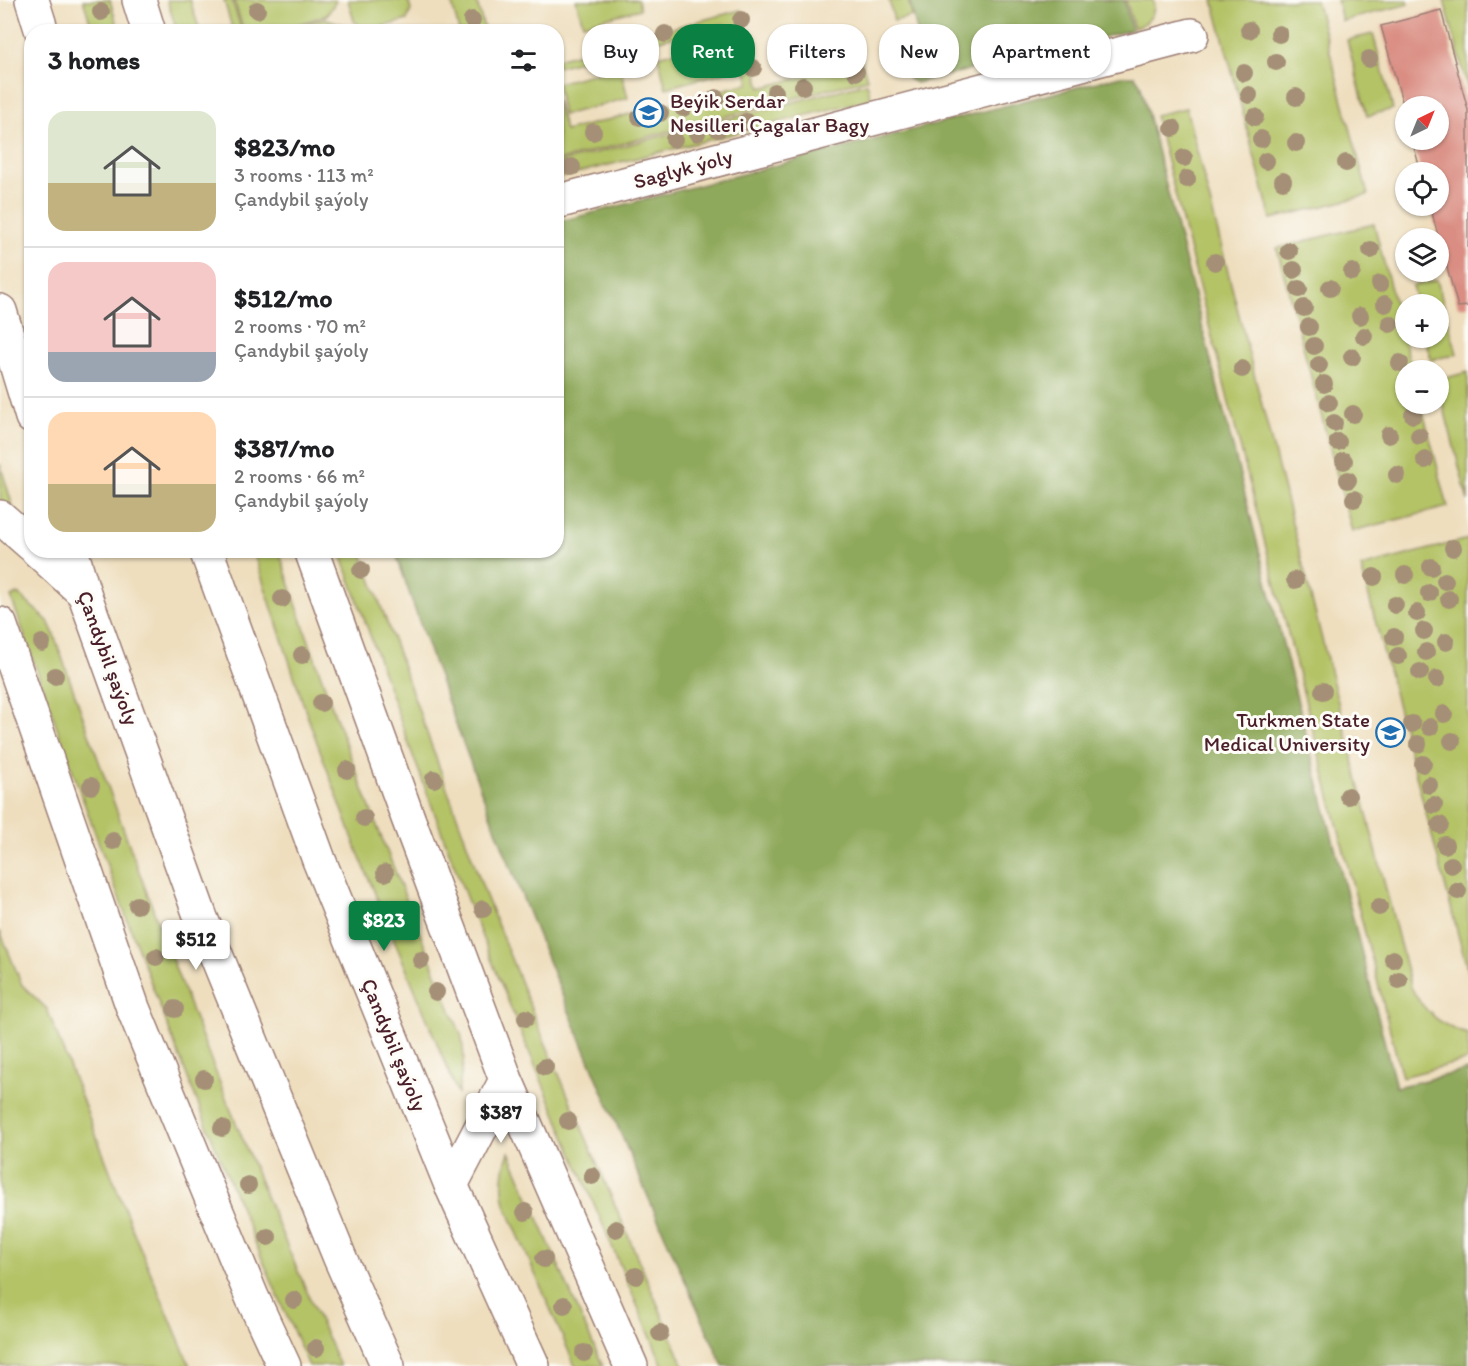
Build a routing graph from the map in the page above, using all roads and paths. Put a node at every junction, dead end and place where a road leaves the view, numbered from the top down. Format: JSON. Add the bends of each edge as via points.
{"nodes":[{"id":1,"x":32,"y":0,"type":"edge"},
{"id":2,"x":139,"y":0,"type":"edge"},
{"id":3,"x":40,"y":24,"type":"edge"},
{"id":4,"x":146,"y":24,"type":"edge"},
{"id":5,"x":1192,"y":35,"type":"dead end"},
{"id":6,"x":564,"y":200,"type":"edge"},
{"id":7,"x":0,"y":311,"type":"edge"},
{"id":8,"x":24,"y":390,"type":"edge"},
{"id":9,"x":0,"y":517,"type":"edge"},
{"id":10,"x":24,"y":538,"type":"edge"},
{"id":11,"x":46,"y":558,"type":"edge"},
{"id":12,"x":73,"y":558,"type":"edge"},
{"id":13,"x":209,"y":558,"type":"edge"},
{"id":14,"x":314,"y":558,"type":"edge"},
{"id":15,"x":84,"y":593,"type":"junction"},
{"id":16,"x":0,"y":624,"type":"edge"},
{"id":17,"x":506,"y":1080,"type":"junction"},
{"id":18,"x":452,"y":1185,"type":"junction"},
{"id":19,"x":284,"y":1366,"type":"edge"},
{"id":20,"x":388,"y":1366,"type":"edge"},
{"id":21,"x":533,"y":1366,"type":"edge"},
{"id":22,"x":631,"y":1366,"type":"edge"}],
"edges":[{"from":1,"to":3,"type":"street"},
{"from":2,"to":4,"type":"street"},
{"from":5,"to":6,"type":"street","name":"Saglyk ýoly"},
{"from":7,"to":8,"type":"street"},
{"from":9,"to":10,"type":"street"},
{"from":11,"to":15,"type":"street"},
{"from":12,"to":15,"type":"street","name":"Çandybil şaýoly"},
{"from":13,"to":18,"type":"street","name":"Çandybil şaýoly","via":[[319,860]]},
{"from":14,"to":17,"type":"street"},
{"from":15,"to":20,"type":"street","name":"Çandybil şaýoly","via":[[201,918]]},
{"from":16,"to":19,"type":"street","via":[[133,1008]]},
{"from":17,"to":18,"type":"street"},
{"from":17,"to":22,"type":"street"},
{"from":18,"to":21,"type":"street","name":"Çandybil şaýoly"}]}
